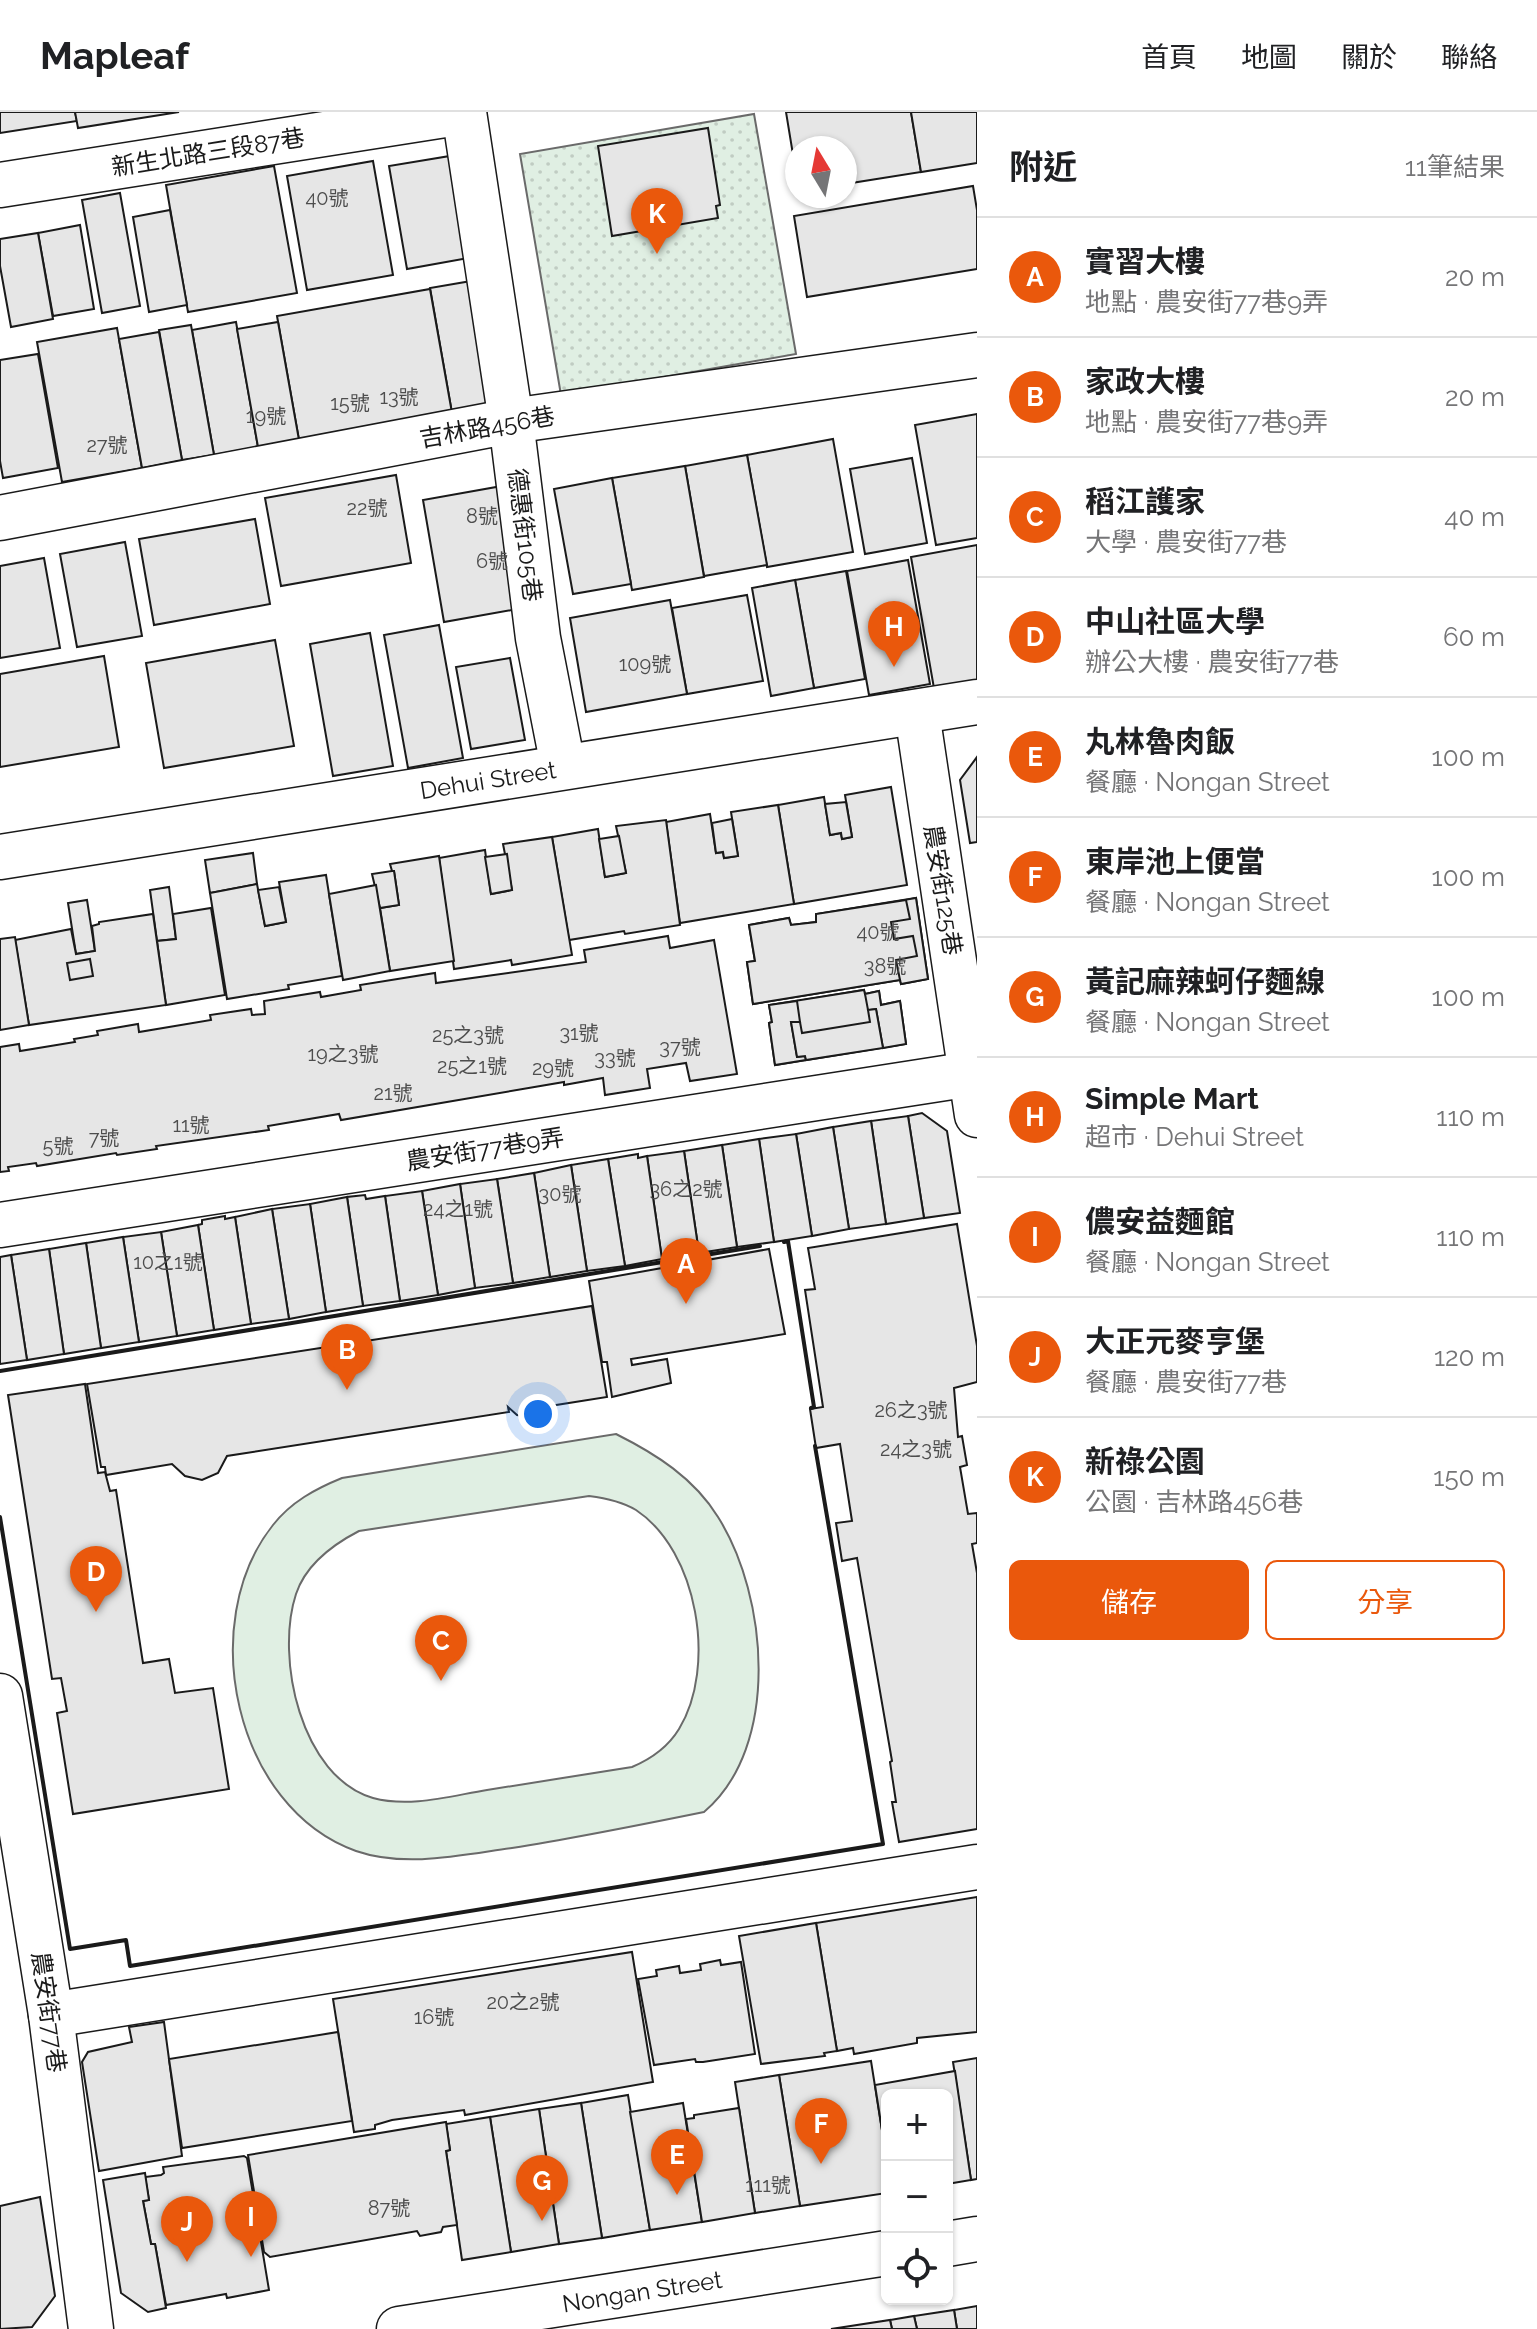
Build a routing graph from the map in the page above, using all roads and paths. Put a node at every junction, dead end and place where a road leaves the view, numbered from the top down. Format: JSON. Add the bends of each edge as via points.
{"nodes":[{"id":1,"x":464,"y":112,"type":"edge"},
{"id":2,"x":0,"y":185,"type":"edge"},
{"id":3,"x":977,"y":355,"type":"edge"},
{"id":4,"x":511,"y":421,"type":"junction"},
{"id":5,"x":0,"y":518,"type":"edge"},
{"id":6,"x":977,"y":702,"type":"edge"},
{"id":7,"x":917,"y":713,"type":"junction"},
{"id":8,"x":563,"y":766,"type":"junction"},
{"id":9,"x":0,"y":857,"type":"edge"},
{"id":10,"x":974,"y":1095,"type":"edge"},
{"id":11,"x":0,"y":1225,"type":"edge"},
{"id":12,"x":0,"y":1696,"type":"edge"},
{"id":13,"x":977,"y":1867,"type":"edge"},
{"id":14,"x":51,"y":2015,"type":"junction"},
{"id":15,"x":977,"y":2239,"type":"edge"},
{"id":16,"x":953,"y":2243,"type":"edge"},
{"id":17,"x":881,"y":2254,"type":"edge"},
{"id":18,"x":543,"y":2318,"type":"edge"},
{"id":19,"x":91,"y":2329,"type":"edge"},
{"id":20,"x":399,"y":2329,"type":"edge"}],
"edges":[{"from":1,"to":2,"type":"street","name":"新生北路三段87巷"},
{"from":1,"to":4,"type":"street","name":"德惠街105巷"},
{"from":3,"to":4,"type":"street","name":"吉林路456巷"},
{"from":4,"to":5,"type":"street","name":"吉林路456巷"},
{"from":4,"to":8,"type":"street","name":"德惠街105巷","via":[[538,638]]},
{"from":6,"to":7,"type":"street","name":"Dehui Street"},
{"from":7,"to":8,"type":"street","name":"Dehui Street"},
{"from":7,"to":10,"type":"street","name":"農安街125巷"},
{"from":8,"to":9,"type":"street","name":"Dehui Street"},
{"from":10,"to":11,"type":"street","name":"農安街77巷9弄"},
{"from":12,"to":14,"type":"street","name":"農安街77巷"},
{"from":13,"to":14,"type":"street"},
{"from":14,"to":19,"type":"street","name":"農安街77巷"},
{"from":15,"to":16,"type":"street"},
{"from":17,"to":18,"type":"street","name":"Nongan Street"},
{"from":18,"to":20,"type":"street","name":"Nongan Street"}]}
